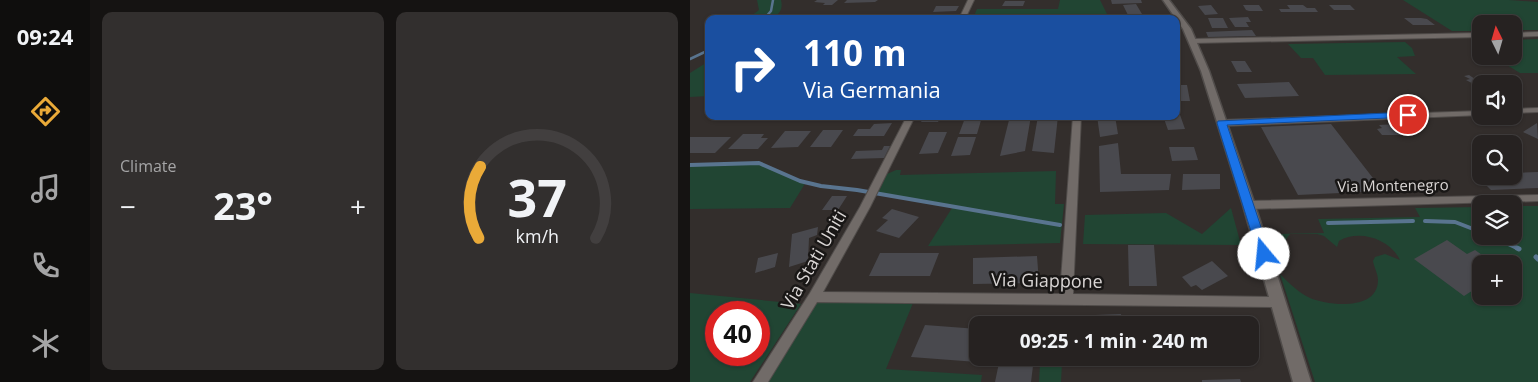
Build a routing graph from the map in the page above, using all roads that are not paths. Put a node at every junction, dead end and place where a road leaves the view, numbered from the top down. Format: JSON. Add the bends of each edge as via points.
{"nodes":[{"id":1,"x":971,"y":0,"type":"edge"},
{"id":2,"x":1166,"y":0,"type":"edge"},
{"id":3,"x":964,"y":15,"type":"edge"},
{"id":4,"x":1178,"y":15,"type":"edge"},
{"id":5,"x":1180,"y":17,"type":"edge"},
{"id":6,"x":1538,"y":34,"type":"edge"},
{"id":7,"x":1472,"y":35,"type":"edge"},
{"id":8,"x":1522,"y":35,"type":"edge"},
{"id":9,"x":1193,"y":41,"type":"junction"},
{"id":10,"x":1538,"y":110,"type":"edge"},
{"id":11,"x":1522,"y":111,"type":"edge"},
{"id":12,"x":1472,"y":112,"type":"edge"},
{"id":13,"x":909,"y":120,"type":"edge"},
{"id":14,"x":1077,"y":120,"type":"edge"},
{"id":15,"x":1222,"y":123,"type":"junction"},
{"id":16,"x":1538,"y":198,"type":"edge"},
{"id":17,"x":1249,"y":205,"type":"junction"},
{"id":18,"x":814,"y":297,"type":"junction"},
{"id":19,"x":1066,"y":299,"type":"junction"},
{"id":20,"x":1279,"y":302,"type":"junction"},
{"id":21,"x":760,"y":382,"type":"edge"},
{"id":22,"x":1302,"y":382,"type":"edge"}],
"edges":[{"from":1,"to":3,"type":"street"},
{"from":2,"to":4,"type":"street"},
{"from":5,"to":9,"type":"street"},
{"from":6,"to":8,"type":"street"},
{"from":7,"to":9,"type":"street"},
{"from":9,"to":15,"type":"street"},
{"from":10,"to":11,"type":"street"},
{"from":12,"to":15,"type":"street"},
{"from":13,"to":18,"type":"street","name":"Via Stati Uniti"},
{"from":14,"to":19,"type":"street"},
{"from":15,"to":17,"type":"street"},
{"from":16,"to":17,"type":"street","name":"Via Montenegro"},
{"from":17,"to":20,"type":"street"},
{"from":18,"to":19,"type":"street","name":"Via Giappone"},
{"from":18,"to":21,"type":"street","name":"Via Stati Uniti"},
{"from":19,"to":20,"type":"street","name":"Via Giappone"},
{"from":20,"to":22,"type":"street"}]}
